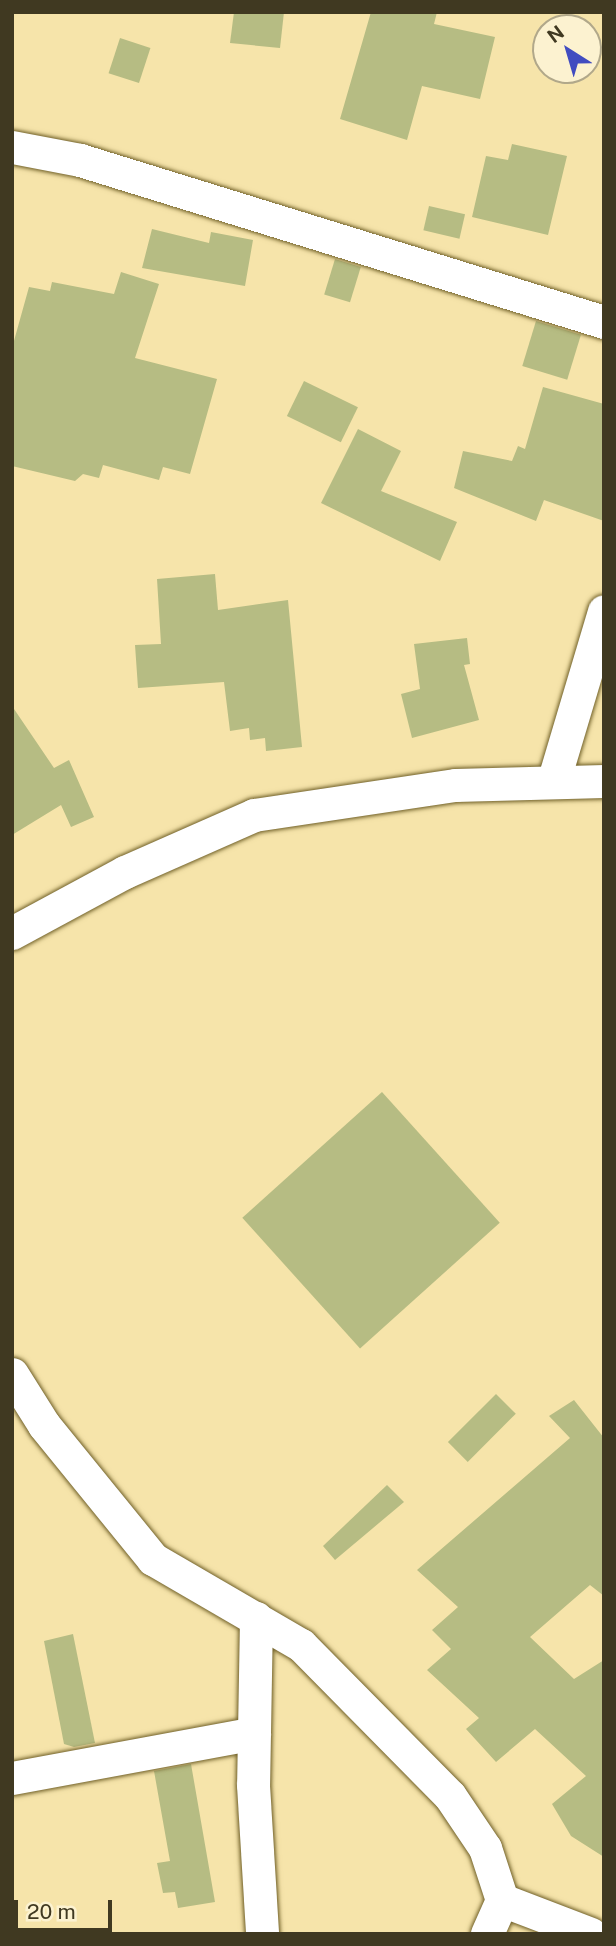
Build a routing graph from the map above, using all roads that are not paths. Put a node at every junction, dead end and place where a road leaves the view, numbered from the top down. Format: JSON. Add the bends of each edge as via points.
{"nodes":[{"id":1,"x":12,"y":147,"type":"edge"},
{"id":2,"x":604,"y":322,"type":"edge"},
{"id":3,"x":604,"y":611,"type":"edge"},
{"id":4,"x":554,"y":779,"type":"junction"},
{"id":5,"x":604,"y":780,"type":"edge"},
{"id":6,"x":12,"y":933,"type":"edge"},
{"id":7,"x":12,"y":1374,"type":"edge"},
{"id":8,"x":256,"y":1618,"type":"junction"},
{"id":9,"x":254,"y":1733,"type":"junction"},
{"id":10,"x":12,"y":1778,"type":"edge"},
{"id":11,"x":502,"y":1900,"type":"junction"},
{"id":12,"x":262,"y":1934,"type":"edge"},
{"id":13,"x":487,"y":1934,"type":"edge"},
{"id":14,"x":591,"y":1934,"type":"edge"}],
"edges":[{"from":1,"to":2,"type":"street","via":[[80,160]]},
{"from":3,"to":4,"type":"street"},
{"from":4,"to":5,"type":"street"},
{"from":4,"to":6,"type":"street","via":[[455,785],[254,815],[125,872]]},
{"from":7,"to":8,"type":"street","via":[[44,1425],[153,1559]]},
{"from":8,"to":9,"type":"street"},
{"from":8,"to":11,"type":"street","via":[[301,1644],[450,1796],[485,1848]]},
{"from":9,"to":10,"type":"street"},
{"from":9,"to":12,"type":"street"},
{"from":11,"to":13,"type":"street"},
{"from":11,"to":14,"type":"street"}]}
